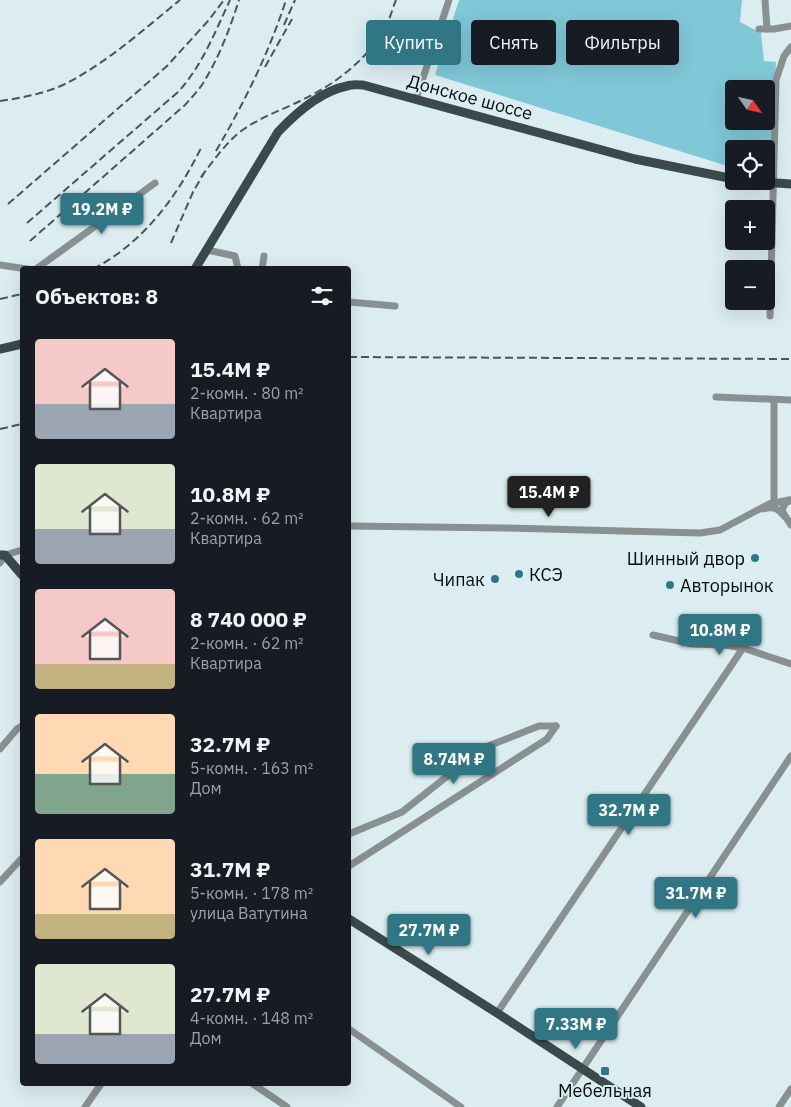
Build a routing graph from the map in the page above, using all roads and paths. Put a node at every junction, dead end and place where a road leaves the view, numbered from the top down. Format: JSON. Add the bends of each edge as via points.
{"nodes":[{"id":1,"x":449,"y":0,"type":"edge"},
{"id":2,"x":765,"y":0,"type":"edge"},
{"id":3,"x":791,"y":26,"type":"edge"},
{"id":4,"x":791,"y":47,"type":"edge"},
{"id":5,"x":416,"y":99,"type":"junction"},
{"id":6,"x":775,"y":140,"type":"edge"},
{"id":7,"x":725,"y":177,"type":"edge"},
{"id":8,"x":155,"y":183,"type":"dead end"},
{"id":9,"x":775,"y":184,"type":"edge"},
{"id":10,"x":791,"y":184,"type":"edge"},
{"id":11,"x":774,"y":190,"type":"edge"},
{"id":12,"x":207,"y":250,"type":"junction"},
{"id":13,"x":264,"y":256,"type":"dead end"},
{"id":14,"x":0,"y":264,"type":"edge"},
{"id":15,"x":40,"y":266,"type":"edge"},
{"id":16,"x":197,"y":266,"type":"edge"},
{"id":17,"x":237,"y":266,"type":"edge"},
{"id":18,"x":262,"y":266,"type":"edge"},
{"id":19,"x":20,"y":268,"type":"edge"},
{"id":20,"x":351,"y":302,"type":"edge"},
{"id":21,"x":395,"y":306,"type":"dead end"},
{"id":22,"x":770,"y":316,"type":"dead end"},
{"id":23,"x":20,"y":344,"type":"edge"},
{"id":24,"x":0,"y":349,"type":"edge"},
{"id":25,"x":716,"y":397,"type":"dead end"},
{"id":26,"x":774,"y":400,"type":"junction"},
{"id":27,"x":791,"y":400,"type":"edge"},
{"id":28,"x":790,"y":500,"type":"edge"},
{"id":29,"x":774,"y":502,"type":"junction"},
{"id":30,"x":751,"y":514,"type":"junction"},
{"id":31,"x":789,"y":521,"type":"edge"},
{"id":32,"x":351,"y":526,"type":"edge"},
{"id":33,"x":20,"y":551,"type":"edge"},
{"id":34,"x":3,"y":555,"type":"edge"},
{"id":35,"x":0,"y":563,"type":"edge"},
{"id":36,"x":20,"y":573,"type":"edge"},
{"id":37,"x":653,"y":635,"type":"dead end"},
{"id":38,"x":743,"y":648,"type":"junction"},
{"id":39,"x":791,"y":664,"type":"edge"},
{"id":40,"x":20,"y":727,"type":"edge"},
{"id":41,"x":0,"y":750,"type":"edge"},
{"id":42,"x":791,"y":756,"type":"edge"},
{"id":43,"x":351,"y":833,"type":"edge"},
{"id":44,"x":20,"y":860,"type":"edge"},
{"id":45,"x":351,"y":865,"type":"edge"},
{"id":46,"x":0,"y":882,"type":"edge"},
{"id":47,"x":351,"y":920,"type":"edge"},
{"id":48,"x":497,"y":1013,"type":"junction"},
{"id":49,"x":351,"y":1030,"type":"edge"},
{"id":50,"x":583,"y":1069,"type":"junction"},
{"id":51,"x":101,"y":1086,"type":"edge"},
{"id":52,"x":256,"y":1086,"type":"edge"},
{"id":53,"x":791,"y":1089,"type":"edge"},
{"id":54,"x":85,"y":1107,"type":"edge"},
{"id":55,"x":287,"y":1107,"type":"edge"},
{"id":56,"x":461,"y":1107,"type":"edge"},
{"id":57,"x":557,"y":1107,"type":"edge"},
{"id":58,"x":641,"y":1107,"type":"edge"},
{"id":59,"x":778,"y":1107,"type":"edge"}],
"edges":[{"from":1,"to":5,"type":"street"},
{"from":2,"to":3,"type":"street","via":[[763,29]]},
{"from":4,"to":6,"type":"street","via":[[784,56],[776,80]]},
{"from":5,"to":7,"type":"main road","name":"Донское шоссе","via":[[635,160]]},
{"from":5,"to":12,"type":"main road","name":"Донское шоссе","via":[[363,85],[348,85],[334,90],[292,117],[278,132]]},
{"from":8,"to":15,"type":"street"},
{"from":9,"to":10,"type":"main road"},
{"from":11,"to":22,"type":"street"},
{"from":12,"to":16,"type":"main road","name":"Донское шоссе"},
{"from":12,"to":17,"type":"street","via":[[235,256]]},
{"from":13,"to":18,"type":"street"},
{"from":14,"to":19,"type":"street"},
{"from":20,"to":21,"type":"street"},
{"from":23,"to":24,"type":"main road"},
{"from":25,"to":26,"type":"street"},
{"from":26,"to":27,"type":"street"},
{"from":26,"to":29,"type":"street"},
{"from":28,"to":29,"type":"street"},
{"from":28,"to":31,"type":"street","via":[[782,508]]},
{"from":29,"to":30,"type":"street"},
{"from":30,"to":31,"type":"street","via":[[771,507]]},
{"from":30,"to":32,"type":"street","via":[[727,527],[700,533]]},
{"from":33,"to":34,"type":"street"},
{"from":34,"to":35,"type":"street"},
{"from":34,"to":36,"type":"main road"},
{"from":37,"to":38,"type":"street","via":[[692,644]]},
{"from":38,"to":39,"type":"street"},
{"from":38,"to":48,"type":"street"},
{"from":40,"to":41,"type":"street"},
{"from":42,"to":50,"type":"street"},
{"from":43,"to":45,"type":"street","via":[[402,812],[482,748],[539,726],[556,726],[547,739]]},
{"from":44,"to":46,"type":"street"},
{"from":47,"to":48,"type":"main road"},
{"from":48,"to":50,"type":"main road"},
{"from":49,"to":56,"type":"street"},
{"from":50,"to":57,"type":"street"},
{"from":50,"to":58,"type":"main road"},
{"from":51,"to":54,"type":"street"},
{"from":52,"to":55,"type":"street"},
{"from":53,"to":59,"type":"street"}]}
